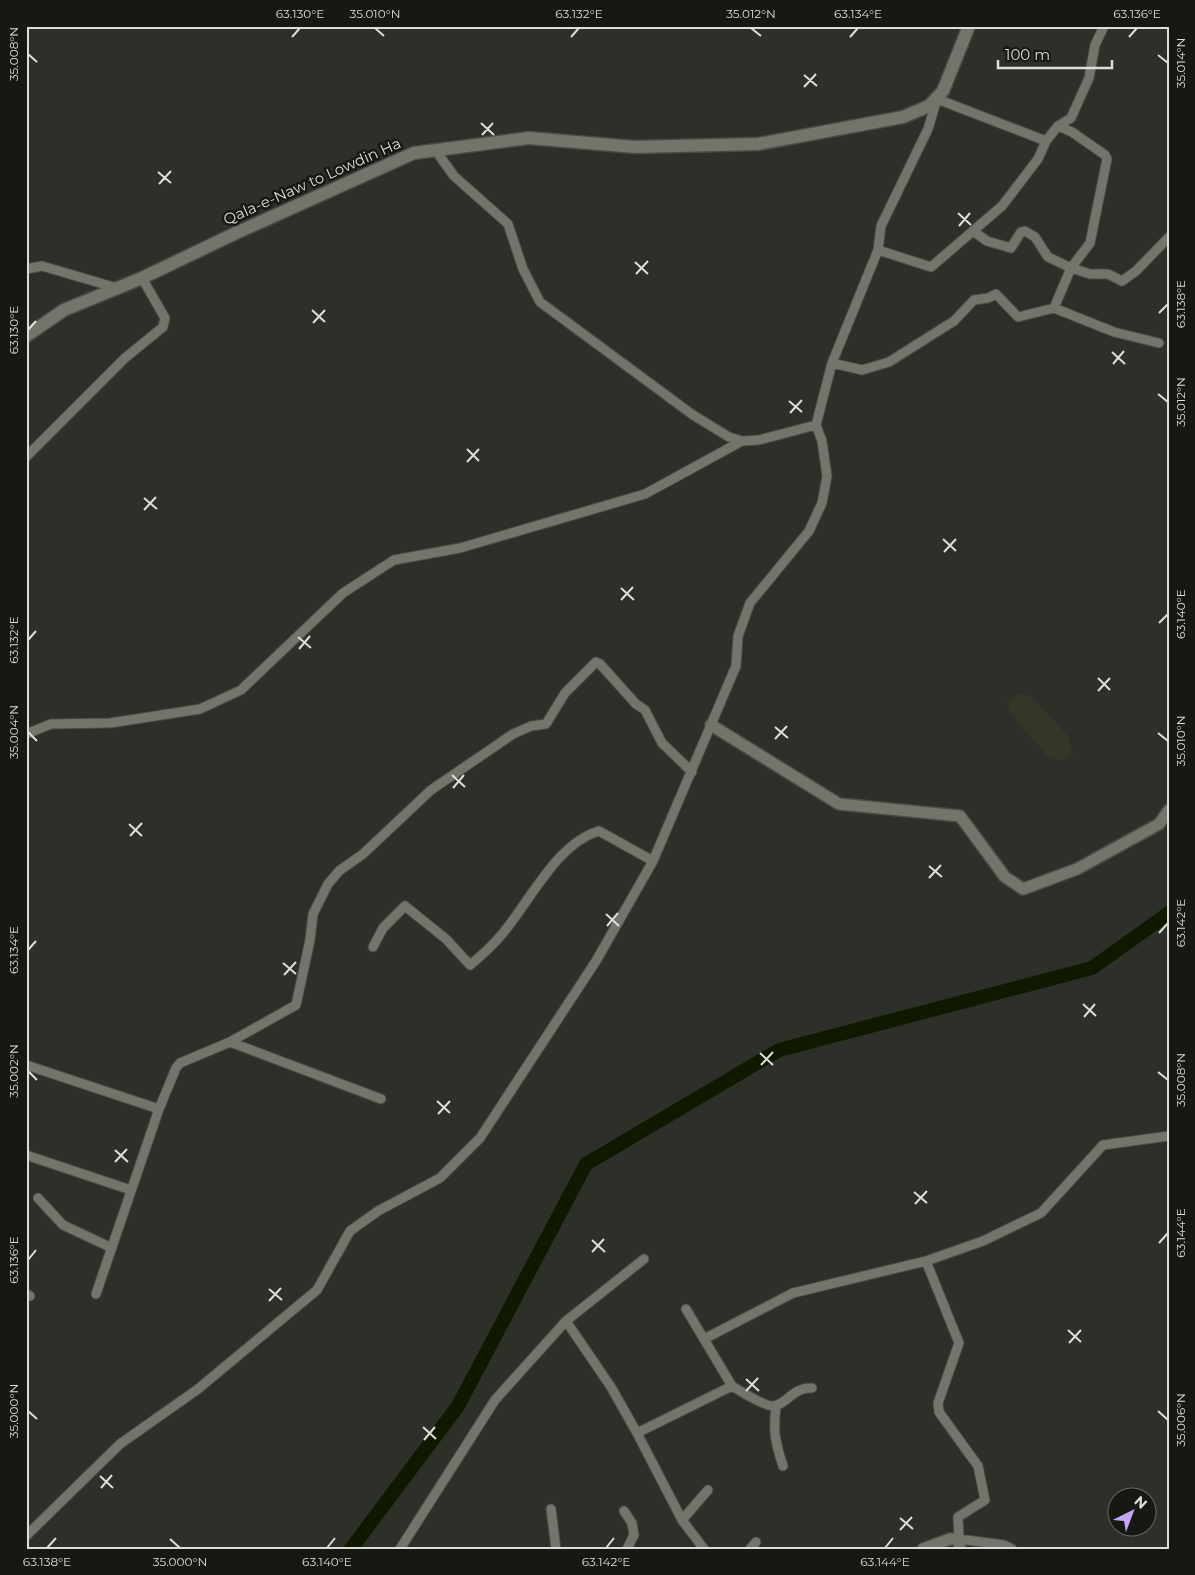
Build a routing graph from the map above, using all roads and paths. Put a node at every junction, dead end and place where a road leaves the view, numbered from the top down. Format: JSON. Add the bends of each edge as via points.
{"nodes":[{"id":1,"x":969,"y":26,"type":"edge"},
{"id":2,"x":1103,"y":26,"type":"edge"},
{"id":3,"x":937,"y":99,"type":"junction"},
{"id":4,"x":1058,"y":126,"type":"junction"},
{"id":5,"x":1046,"y":141,"type":"junction"},
{"id":6,"x":436,"y":151,"type":"junction"},
{"id":7,"x":973,"y":231,"type":"junction"},
{"id":8,"x":1169,"y":237,"type":"edge"},
{"id":9,"x":878,"y":250,"type":"junction"},
{"id":10,"x":1071,"y":268,"type":"junction"},
{"id":11,"x":26,"y":269,"type":"edge"},
{"id":12,"x":142,"y":278,"type":"junction"},
{"id":13,"x":117,"y":288,"type":"junction"},
{"id":14,"x":1054,"y":308,"type":"junction"},
{"id":15,"x":26,"y":336,"type":"edge"},
{"id":16,"x":1159,"y":343,"type":"dead end"},
{"id":17,"x":832,"y":363,"type":"junction"},
{"id":18,"x":816,"y":425,"type":"junction"},
{"id":19,"x":742,"y":441,"type":"junction"},
{"id":20,"x":26,"y":457,"type":"edge"},
{"id":21,"x":711,"y":725,"type":"junction"},
{"id":22,"x":26,"y":734,"type":"edge"},
{"id":23,"x":692,"y":772,"type":"junction"},
{"id":24,"x":1169,"y":810,"type":"edge"},
{"id":25,"x":653,"y":861,"type":"junction"},
{"id":26,"x":374,"y":947,"type":"dead end"},
{"id":27,"x":230,"y":1042,"type":"junction"},
{"id":28,"x":26,"y":1065,"type":"edge"},
{"id":29,"x":381,"y":1099,"type":"dead end"},
{"id":30,"x":159,"y":1109,"type":"junction"},
{"id":31,"x":1169,"y":1136,"type":"edge"},
{"id":32,"x":26,"y":1155,"type":"edge"},
{"id":33,"x":131,"y":1190,"type":"junction"},
{"id":34,"x":38,"y":1198,"type":"dead end"},
{"id":35,"x":112,"y":1248,"type":"junction"},
{"id":36,"x":644,"y":1259,"type":"dead end"},
{"id":37,"x":926,"y":1261,"type":"junction"},
{"id":38,"x":96,"y":1294,"type":"dead end"},
{"id":39,"x":686,"y":1309,"type":"dead end"},
{"id":40,"x":566,"y":1321,"type":"junction"},
{"id":41,"x":704,"y":1339,"type":"junction"},
{"id":42,"x":732,"y":1386,"type":"junction"},
{"id":43,"x":812,"y":1388,"type":"dead end"},
{"id":44,"x":776,"y":1406,"type":"junction"},
{"id":45,"x":637,"y":1433,"type":"junction"},
{"id":46,"x":784,"y":1466,"type":"dead end"},
{"id":47,"x":708,"y":1490,"type":"dead end"},
{"id":48,"x":551,"y":1509,"type":"dead end"},
{"id":49,"x":624,"y":1511,"type":"dead end"},
{"id":50,"x":682,"y":1520,"type":"junction"},
{"id":51,"x":26,"y":1536,"type":"edge"},
{"id":52,"x":959,"y":1544,"type":"edge"},
{"id":53,"x":400,"y":1549,"type":"edge"},
{"id":54,"x":556,"y":1549,"type":"edge"},
{"id":55,"x":627,"y":1549,"type":"edge"},
{"id":56,"x":704,"y":1549,"type":"edge"},
{"id":57,"x":923,"y":1549,"type":"edge"},
{"id":58,"x":1012,"y":1549,"type":"edge"}],
"edges":[{"from":1,"to":3,"type":"main road"},
{"from":2,"to":4,"type":"street","via":[[1095,45],[1089,78],[1071,118]]},
{"from":3,"to":5,"type":"street"},
{"from":3,"to":6,"type":"main road","name":"Qala-e-Naw to Lowdin Ha","via":[[929,106],[902,117],[758,144],[635,147],[529,138]]},
{"from":3,"to":9,"type":"street","via":[[928,129],[881,226]]},
{"from":4,"to":5,"type":"street"},
{"from":4,"to":10,"type":"street","via":[[1107,157],[1090,243]]},
{"from":5,"to":7,"type":"street","via":[[1038,160],[1019,186]]},
{"from":6,"to":12,"type":"main road","name":"Qala-e-Naw to Lowdin Ha","via":[[414,153]]},
{"from":6,"to":19,"type":"street","via":[[454,176],[508,224],[523,269],[540,302],[693,415],[729,437]]},
{"from":7,"to":9,"type":"street","via":[[931,267]]},
{"from":7,"to":10,"type":"street","via":[[987,241],[1007,248],[1013,246],[1025,231],[1035,237],[1048,257]]},
{"from":8,"to":10,"type":"street","via":[[1136,272],[1122,281],[1108,274],[1090,274]]},
{"from":9,"to":17,"type":"street"},
{"from":10,"to":14,"type":"street"},
{"from":11,"to":13,"type":"street","via":[[42,266]]},
{"from":12,"to":13,"type":"main road","name":"Qala-e-Naw to Lowdin Ha"},
{"from":12,"to":20,"type":"street","via":[[165,318],[163,327],[125,358]]},
{"from":13,"to":15,"type":"main road","name":"Qala-e-Naw to Lowdin Ha","via":[[64,310]]},
{"from":14,"to":16,"type":"street","via":[[1114,332]]},
{"from":14,"to":17,"type":"street","via":[[1018,317],[996,294],[974,300],[954,321],[889,362],[862,370]]},
{"from":17,"to":18,"type":"street"},
{"from":18,"to":19,"type":"street"},
{"from":18,"to":21,"type":"street","via":[[822,440],[827,476],[822,503],[809,531],[750,603],[738,636],[736,666]]},
{"from":19,"to":22,"type":"street","via":[[645,494],[460,548],[394,560],[343,593],[241,690],[200,709],[110,723],[51,724]]},
{"from":21,"to":23,"type":"street"},
{"from":21,"to":24,"type":"street","via":[[839,804],[960,816],[1005,877],[1023,889],[1077,869],[1159,824]]},
{"from":23,"to":25,"type":"street"},
{"from":23,"to":27,"type":"street","via":[[662,743],[645,710],[600,664],[592,664],[565,693],[546,724],[513,734],[431,790],[363,854],[339,871],[328,884],[313,914],[296,1005]]},
{"from":25,"to":26,"type":"street","via":[[599,831],[587,835],[550,868],[503,933],[470,965],[446,939],[405,906],[384,925]]},
{"from":25,"to":51,"type":"street","via":[[596,961],[480,1138],[440,1178],[378,1211],[350,1231],[317,1290],[198,1389],[120,1444]]},
{"from":27,"to":29,"type":"street"},
{"from":27,"to":30,"type":"street","via":[[180,1064]]},
{"from":28,"to":30,"type":"street"},
{"from":30,"to":33,"type":"street"},
{"from":31,"to":37,"type":"street","via":[[1103,1146],[1041,1214],[984,1242]]},
{"from":32,"to":33,"type":"street"},
{"from":33,"to":35,"type":"street"},
{"from":34,"to":35,"type":"street","via":[[63,1225]]},
{"from":35,"to":38,"type":"street"},
{"from":36,"to":40,"type":"street"},
{"from":37,"to":41,"type":"street","via":[[793,1293]]},
{"from":37,"to":52,"type":"street","via":[[959,1343],[938,1403],[939,1412],[978,1466],[985,1500],[958,1517]]},
{"from":39,"to":41,"type":"street"},
{"from":40,"to":45,"type":"street"},
{"from":40,"to":53,"type":"street","via":[[495,1400]]},
{"from":41,"to":42,"type":"street"},
{"from":42,"to":44,"type":"street"},
{"from":42,"to":45,"type":"street"},
{"from":43,"to":44,"type":"street","via":[[799,1390]]},
{"from":44,"to":46,"type":"street","via":[[775,1443]]},
{"from":45,"to":50,"type":"street"},
{"from":47,"to":50,"type":"street"},
{"from":48,"to":54,"type":"street"},
{"from":49,"to":55,"type":"street","via":[[632,1523],[634,1535]]},
{"from":50,"to":56,"type":"street"},
{"from":52,"to":57,"type":"street","via":[[950,1539]]},
{"from":52,"to":58,"type":"street","via":[[1004,1545]]}]}
